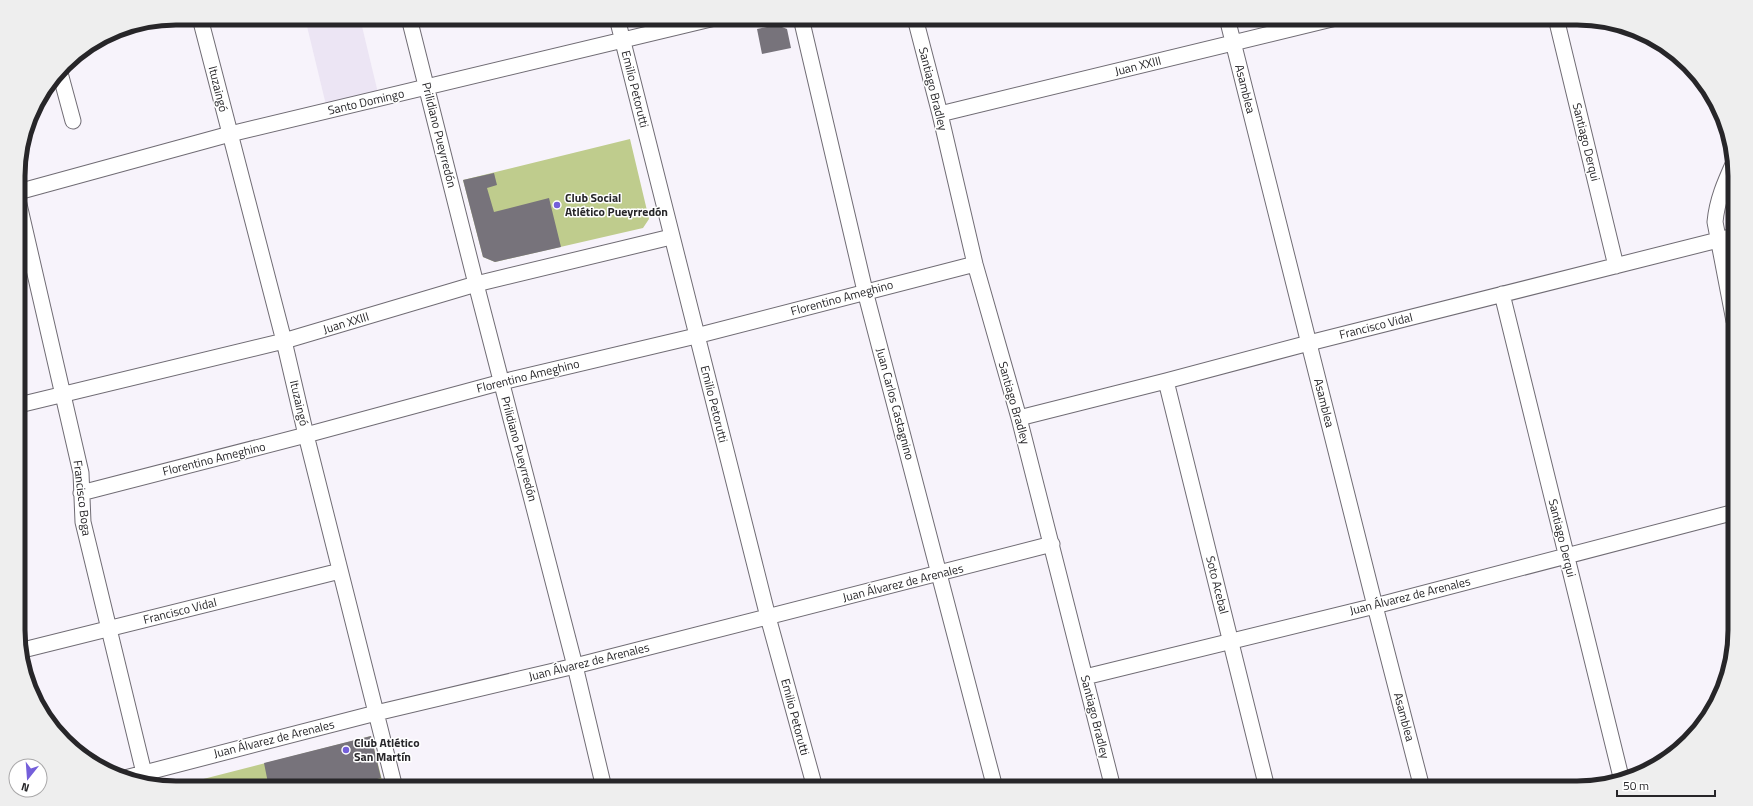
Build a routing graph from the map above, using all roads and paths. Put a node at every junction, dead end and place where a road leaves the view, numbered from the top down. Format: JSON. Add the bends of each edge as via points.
{"nodes":[{"id":1,"x":202,"y":25,"type":"edge"},
{"id":2,"x":411,"y":25,"type":"edge"},
{"id":3,"x":619,"y":25,"type":"edge"},
{"id":4,"x":685,"y":25,"type":"edge"},
{"id":5,"x":802,"y":25,"type":"edge"},
{"id":6,"x":917,"y":25,"type":"edge"},
{"id":7,"x":1229,"y":25,"type":"edge"},
{"id":8,"x":1307,"y":25,"type":"edge"},
{"id":9,"x":1558,"y":25,"type":"edge"},
{"id":10,"x":622,"y":40,"type":"junction"},
{"id":11,"x":1233,"y":43,"type":"junction"},
{"id":12,"x":61,"y":79,"type":"edge"},
{"id":13,"x":427,"y":87,"type":"junction"},
{"id":14,"x":940,"y":114,"type":"junction"},
{"id":15,"x":73,"y":121,"type":"dead end"},
{"id":16,"x":230,"y":134,"type":"junction"},
{"id":17,"x":1728,"y":176,"type":"edge"},
{"id":18,"x":25,"y":190,"type":"edge"},
{"id":19,"x":25,"y":231,"type":"edge"},
{"id":20,"x":672,"y":237,"type":"junction"},
{"id":21,"x":1728,"y":238,"type":"edge"},
{"id":22,"x":1719,"y":240,"type":"junction"},
{"id":23,"x":975,"y":264,"type":"junction"},
{"id":24,"x":1616,"y":266,"type":"junction"},
{"id":25,"x":476,"y":284,"type":"junction"},
{"id":26,"x":1728,"y":289,"type":"edge"},
{"id":27,"x":865,"y":291,"type":"junction"},
{"id":28,"x":1502,"y":294,"type":"junction"},
{"id":29,"x":696,"y":336,"type":"junction"},
{"id":30,"x":284,"y":341,"type":"junction"},
{"id":31,"x":1309,"y":343,"type":"junction"},
{"id":32,"x":1166,"y":381,"type":"junction"},
{"id":33,"x":502,"y":382,"type":"junction"},
{"id":34,"x":62,"y":394,"type":"junction"},
{"id":35,"x":25,"y":403,"type":"edge"},
{"id":36,"x":1019,"y":418,"type":"junction"},
{"id":37,"x":306,"y":435,"type":"junction"},
{"id":38,"x":81,"y":493,"type":"junction"},
{"id":39,"x":1728,"y":514,"type":"edge"},
{"id":40,"x":1052,"y":544,"type":"junction"},
{"id":41,"x":1567,"y":557,"type":"junction"},
{"id":42,"x":340,"y":571,"type":"junction"},
{"id":43,"x":939,"y":574,"type":"junction"},
{"id":44,"x":1375,"y":606,"type":"junction"},
{"id":45,"x":768,"y":617,"type":"junction"},
{"id":46,"x":108,"y":628,"type":"junction"},
{"id":47,"x":1230,"y":641,"type":"junction"},
{"id":48,"x":26,"y":649,"type":"edge"},
{"id":49,"x":575,"y":666,"type":"junction"},
{"id":50,"x":1085,"y":677,"type":"junction"},
{"id":51,"x":376,"y":713,"type":"junction"},
{"id":52,"x":144,"y":773,"type":"junction"},
{"id":53,"x":135,"y":775,"type":"edge"},
{"id":54,"x":1620,"y":775,"type":"edge"},
{"id":55,"x":393,"y":781,"type":"edge"},
{"id":56,"x":602,"y":781,"type":"edge"},
{"id":57,"x":813,"y":781,"type":"edge"},
{"id":58,"x":993,"y":781,"type":"edge"},
{"id":59,"x":1111,"y":781,"type":"edge"},
{"id":60,"x":1266,"y":781,"type":"edge"},
{"id":61,"x":1420,"y":781,"type":"edge"}],
"edges":[{"from":1,"to":16,"type":"street","name":"Ituzaingó"},
{"from":2,"to":13,"type":"street","name":"Prilidiano Pueyrredón"},
{"from":3,"to":10,"type":"street","name":"Emilio Petorutti"},
{"from":4,"to":10,"type":"street","name":"Santo Domingo"},
{"from":5,"to":27,"type":"street","name":"Juan Carlos Castagnino"},
{"from":6,"to":14,"type":"street","name":"Santiago Bradley"},
{"from":7,"to":11,"type":"street","name":"Asamblea"},
{"from":8,"to":11,"type":"street","name":"Juan XXIII"},
{"from":9,"to":24,"type":"street","name":"Santiago Derqui"},
{"from":10,"to":13,"type":"street","name":"Santo Domingo"},
{"from":10,"to":20,"type":"street","name":"Emilio Petorutti"},
{"from":11,"to":14,"type":"street","name":"Juan XXIII"},
{"from":11,"to":31,"type":"street","name":"Asamblea"},
{"from":12,"to":15,"type":"street"},
{"from":13,"to":16,"type":"street","name":"Santo Domingo"},
{"from":13,"to":25,"type":"street","name":"Prilidiano Pueyrredón"},
{"from":14,"to":23,"type":"street","name":"Santiago Bradley"},
{"from":16,"to":18,"type":"street","name":"Santo Domingo"},
{"from":16,"to":30,"type":"street","name":"Ituzaingó"},
{"from":17,"to":22,"type":"street","via":[[1716,211],[1715,222]]},
{"from":19,"to":34,"type":"street","name":"Francisco Boga"},
{"from":20,"to":25,"type":"street","name":"Juan XXIII"},
{"from":20,"to":29,"type":"street","name":"Emilio Petorutti"},
{"from":21,"to":22,"type":"street","name":"Francisco Vidal"},
{"from":22,"to":24,"type":"street","name":"Francisco Vidal"},
{"from":22,"to":26,"type":"street"},
{"from":23,"to":27,"type":"street","name":"Florentino Ameghino"},
{"from":23,"to":36,"type":"street","name":"Santiago Bradley"},
{"from":24,"to":28,"type":"street","name":"Francisco Vidal"},
{"from":25,"to":30,"type":"street","name":"Juan XXIII"},
{"from":25,"to":33,"type":"street","name":"Prilidiano Pueyrredón"},
{"from":27,"to":29,"type":"street","name":"Florentino Ameghino"},
{"from":27,"to":43,"type":"street","name":"Juan Carlos Castagnino"},
{"from":28,"to":31,"type":"street","name":"Francisco Vidal"},
{"from":28,"to":41,"type":"street","name":"Santiago Derqui"},
{"from":29,"to":33,"type":"street","name":"Florentino Ameghino"},
{"from":29,"to":45,"type":"street","name":"Emilio Petorutti"},
{"from":30,"to":34,"type":"street","name":"Juan XXIII"},
{"from":30,"to":37,"type":"street","name":"Ituzaingó"},
{"from":31,"to":32,"type":"street","name":"Francisco Vidal"},
{"from":31,"to":44,"type":"street","name":"Asamblea"},
{"from":32,"to":36,"type":"street","name":"Francisco Vidal"},
{"from":32,"to":47,"type":"street","name":"Soto Acebal"},
{"from":33,"to":37,"type":"street","name":"Florentino Ameghino"},
{"from":33,"to":49,"type":"street","name":"Prilidiano Pueyrredón"},
{"from":34,"to":35,"type":"street","name":"Juan XXIII"},
{"from":34,"to":38,"type":"street","name":"Francisco Boga","via":[[81,473]]},
{"from":36,"to":40,"type":"street","name":"Santiago Bradley"},
{"from":37,"to":38,"type":"street","name":"Florentino Ameghino"},
{"from":37,"to":42,"type":"street","name":"Ituzaingó"},
{"from":38,"to":46,"type":"street","name":"Francisco Boga","via":[[83,522]]},
{"from":39,"to":41,"type":"street","name":"Juan Álvarez de Arenales"},
{"from":40,"to":43,"type":"street","name":"Juan Álvarez de Arenales"},
{"from":40,"to":50,"type":"street","name":"Santiago Bradley"},
{"from":41,"to":44,"type":"street","name":"Juan Álvarez de Arenales"},
{"from":41,"to":54,"type":"street","name":"Santiago Derqui"},
{"from":42,"to":46,"type":"street","name":"Francisco Vidal"},
{"from":42,"to":51,"type":"street","name":"Ituzaingó"},
{"from":43,"to":45,"type":"street","name":"Juan Álvarez de Arenales"},
{"from":43,"to":58,"type":"street","name":"Juan Carlos Castagnino"},
{"from":44,"to":47,"type":"street","name":"Juan Álvarez de Arenales"},
{"from":44,"to":61,"type":"street","name":"Asamblea"},
{"from":45,"to":49,"type":"street","name":"Juan Álvarez de Arenales"},
{"from":45,"to":57,"type":"street","name":"Emilio Petorutti"},
{"from":46,"to":48,"type":"street","name":"Francisco Vidal"},
{"from":46,"to":52,"type":"street","name":"Francisco Boga"},
{"from":47,"to":50,"type":"street","name":"Juan Álvarez de Arenales"},
{"from":47,"to":60,"type":"street","name":"Soto Acebal"},
{"from":49,"to":51,"type":"street","name":"Juan Álvarez de Arenales"},
{"from":49,"to":56,"type":"street","name":"Prilidiano Pueyrredón"},
{"from":50,"to":59,"type":"street","name":"Santiago Bradley"},
{"from":51,"to":52,"type":"street","name":"Juan Álvarez de Arenales"},
{"from":51,"to":55,"type":"street","name":"Ituzaingó"},
{"from":52,"to":53,"type":"street","name":"Juan Álvarez de Arenales"}]}
